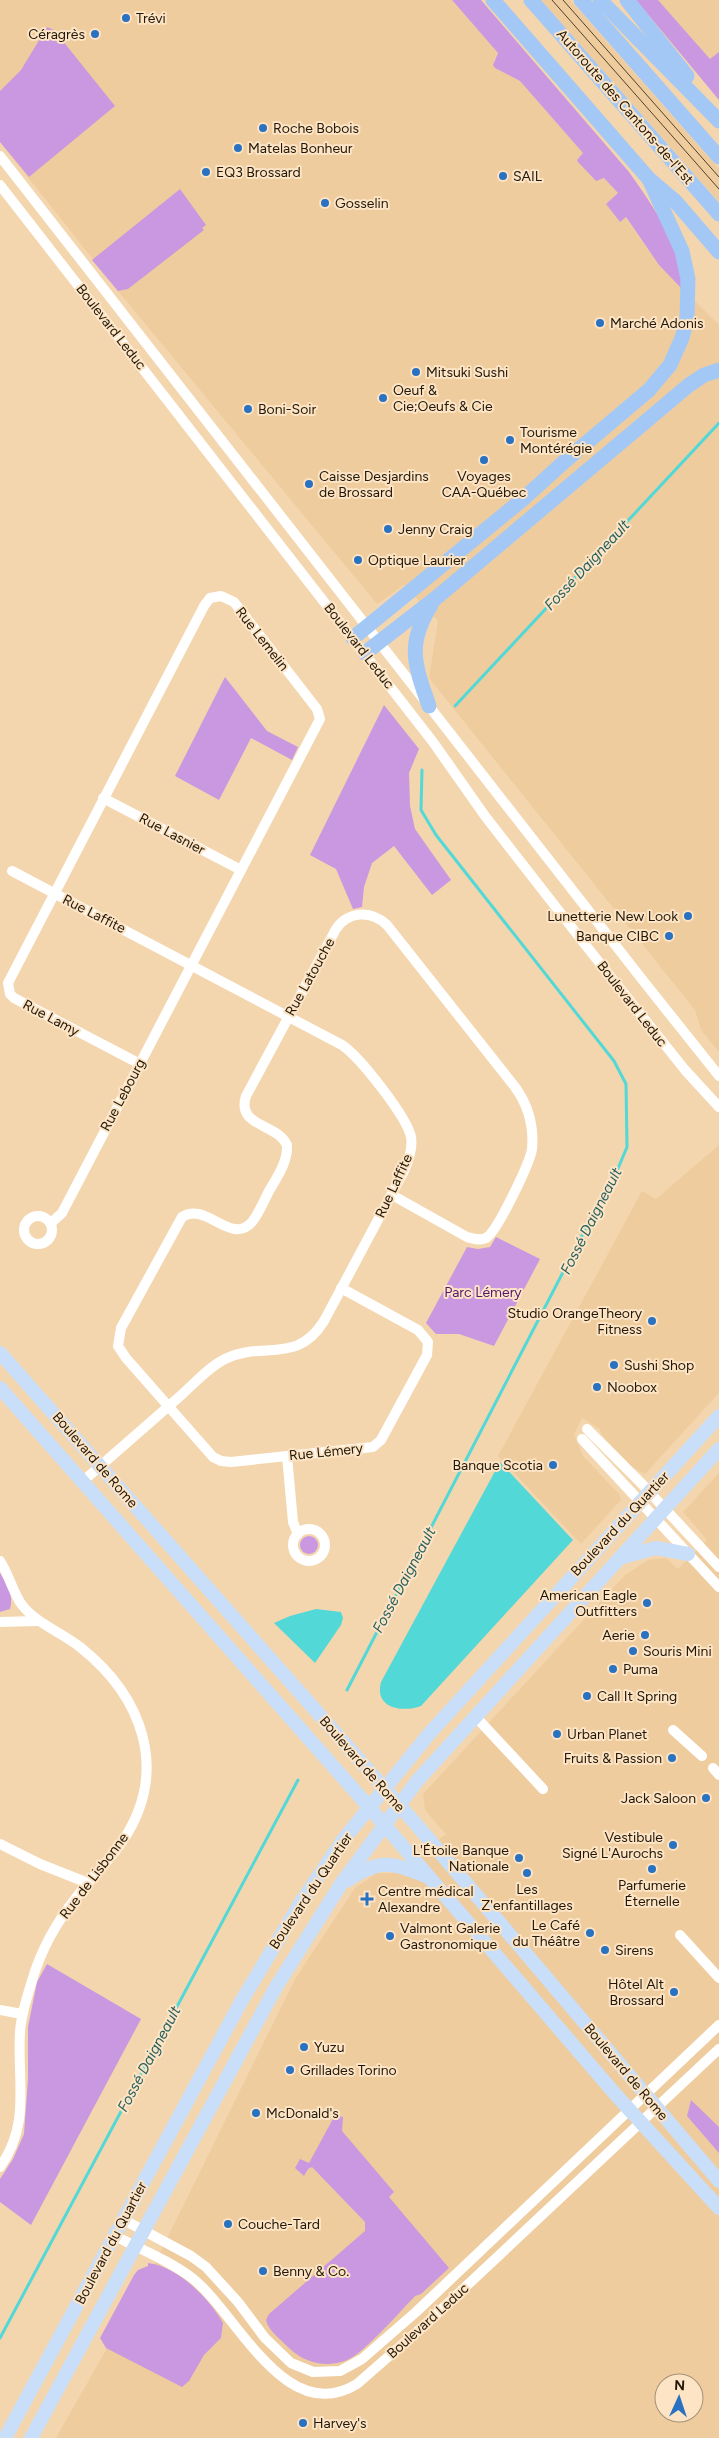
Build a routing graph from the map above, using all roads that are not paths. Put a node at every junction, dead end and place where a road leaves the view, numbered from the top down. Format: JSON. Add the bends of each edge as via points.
{"nodes":[{"id":1,"x":493,"y":0,"type":"edge"},
{"id":2,"x":531,"y":0,"type":"edge"},
{"id":3,"x":581,"y":0,"type":"edge"},
{"id":4,"x":600,"y":0,"type":"edge"},
{"id":5,"x":627,"y":0,"type":"edge"},
{"id":6,"x":719,"y":117,"type":"edge"},
{"id":7,"x":719,"y":121,"type":"edge"},
{"id":8,"x":0,"y":156,"type":"edge"},
{"id":9,"x":719,"y":157,"type":"edge"},
{"id":10,"x":649,"y":179,"type":"junction"},
{"id":11,"x":0,"y":185,"type":"edge"},
{"id":12,"x":719,"y":214,"type":"edge"},
{"id":13,"x":719,"y":252,"type":"edge"},
{"id":14,"x":719,"y":370,"type":"edge"},
{"id":15,"x":436,"y":598,"type":"junction"},
{"id":16,"x":367,"y":627,"type":"junction"},
{"id":17,"x":353,"y":638,"type":"junction"},
{"id":18,"x":379,"y":642,"type":"junction"},
{"id":19,"x":365,"y":653,"type":"junction"},
{"id":20,"x":429,"y":706,"type":"junction"},
{"id":21,"x":103,"y":798,"type":"junction"},
{"id":22,"x":241,"y":870,"type":"junction"},
{"id":23,"x":12,"y":871,"type":"dead end"},
{"id":24,"x":53,"y":893,"type":"junction"},
{"id":25,"x":193,"y":965,"type":"junction"},
{"id":26,"x":288,"y":1016,"type":"junction"},
{"id":27,"x":140,"y":1064,"type":"junction"},
{"id":28,"x":719,"y":1076,"type":"edge"},
{"id":29,"x":719,"y":1107,"type":"edge"},
{"id":30,"x":392,"y":1195,"type":"junction"},
{"id":31,"x":51,"y":1223,"type":"dead end"},
{"id":32,"x":341,"y":1288,"type":"junction"},
{"id":33,"x":0,"y":1353,"type":"edge"},
{"id":34,"x":0,"y":1388,"type":"edge"},
{"id":35,"x":168,"y":1406,"type":"junction"},
{"id":36,"x":719,"y":1416,"type":"edge"},
{"id":37,"x":584,"y":1434,"type":"dead end"},
{"id":38,"x":719,"y":1449,"type":"edge"},
{"id":39,"x":287,"y":1456,"type":"junction"},
{"id":40,"x":100,"y":1466,"type":"junction"},
{"id":41,"x":82,"y":1482,"type":"junction"},
{"id":42,"x":645,"y":1497,"type":"junction"},
{"id":43,"x":660,"y":1514,"type":"junction"},
{"id":44,"x":298,"y":1534,"type":"dead end"},
{"id":45,"x":688,"y":1554,"type":"junction"},
{"id":46,"x":620,"y":1558,"type":"junction"},
{"id":47,"x":0,"y":1561,"type":"edge"},
{"id":48,"x":719,"y":1568,"type":"edge"},
{"id":49,"x":719,"y":1587,"type":"edge"},
{"id":50,"x":38,"y":1621,"type":"junction"},
{"id":51,"x":0,"y":1622,"type":"edge"},
{"id":52,"x":475,"y":1716,"type":"junction"},
{"id":53,"x":672,"y":1730,"type":"dead end"},
{"id":54,"x":702,"y":1756,"type":"dead end"},
{"id":55,"x":383,"y":1788,"type":"junction"},
{"id":56,"x":543,"y":1789,"type":"dead end"},
{"id":57,"x":398,"y":1805,"type":"junction"},
{"id":58,"x":369,"y":1807,"type":"junction"},
{"id":59,"x":384,"y":1824,"type":"junction"},
{"id":60,"x":0,"y":1844,"type":"edge"},
{"id":61,"x":430,"y":1878,"type":"junction"},
{"id":62,"x":88,"y":1883,"type":"junction"},
{"id":63,"x":341,"y":1884,"type":"junction"},
{"id":64,"x":680,"y":1935,"type":"dead end"},
{"id":65,"x":719,"y":1978,"type":"edge"},
{"id":66,"x":0,"y":2010,"type":"edge"},
{"id":67,"x":22,"y":2014,"type":"junction"},
{"id":68,"x":719,"y":2025,"type":"edge"},
{"id":69,"x":719,"y":2049,"type":"edge"},
{"id":70,"x":645,"y":2095,"type":"junction"},
{"id":71,"x":656,"y":2108,"type":"junction"},
{"id":72,"x":628,"y":2110,"type":"junction"},
{"id":73,"x":641,"y":2122,"type":"junction"},
{"id":74,"x":0,"y":2167,"type":"edge"},
{"id":75,"x":719,"y":2181,"type":"edge"},
{"id":76,"x":719,"y":2208,"type":"edge"},
{"id":77,"x":124,"y":2220,"type":"junction"},
{"id":78,"x":143,"y":2230,"type":"junction"},
{"id":79,"x":115,"y":2236,"type":"junction"},
{"id":80,"x":134,"y":2246,"type":"junction"},
{"id":81,"x":5,"y":2438,"type":"edge"},
{"id":82,"x":31,"y":2438,"type":"edge"}],
"edges":[{"from":1,"to":10,"type":"highway"},
{"from":2,"to":12,"type":"highway","name":"Autoroute des Cantons-de-l'Est"},
{"from":3,"to":9,"type":"highway"},
{"from":4,"to":7,"type":"highway"},
{"from":5,"to":6,"type":"highway"},
{"from":8,"to":16,"type":"street","name":"Boulevard Leduc"},
{"from":10,"to":13,"type":"highway","via":[[675,202]]},
{"from":10,"to":16,"type":"highway","via":[[682,251],[688,279],[686,324],[670,365],[648,390],[522,500]]},
{"from":11,"to":17,"type":"street","name":"Boulevard Leduc"},
{"from":14,"to":15,"type":"highway","via":[[689,385]]},
{"from":15,"to":18,"type":"highway"},
{"from":15,"to":20,"type":"highway","via":[[420,625],[414,648],[416,667]]},
{"from":16,"to":17,"type":"highway"},
{"from":16,"to":18,"type":"street","name":"Boulevard Leduc"},
{"from":17,"to":19,"type":"street","name":"Boulevard Leduc"},
{"from":18,"to":19,"type":"highway"},
{"from":18,"to":20,"type":"street","name":"Boulevard Leduc"},
{"from":19,"to":29,"type":"street","name":"Boulevard Leduc","via":[[586,947],[672,1055]]},
{"from":20,"to":28,"type":"street","name":"Boulevard Leduc"},
{"from":21,"to":22,"type":"street","name":"Rue Lasnier"},
{"from":21,"to":22,"type":"street","name":"Rue Lemelin","via":[[206,603],[216,596],[230,598],[320,717]]},
{"from":21,"to":24,"type":"street","name":"Rue Lemelin"},
{"from":22,"to":25,"type":"street","name":"Rue Lemelin"},
{"from":23,"to":24,"type":"street","name":"Rue Laffite"},
{"from":24,"to":25,"type":"street","name":"Rue Laffite"},
{"from":24,"to":27,"type":"street","name":"Rue Lamy","via":[[10,976],[10,994]]},
{"from":25,"to":26,"type":"street","name":"Rue Laffite"},
{"from":25,"to":27,"type":"street","name":"Rue Lebourg"},
{"from":26,"to":30,"type":"street","name":"Rue Laffite","via":[[351,1052],[402,1117],[409,1131],[411,1151]]},
{"from":26,"to":30,"type":"street","name":"Rue Latouche","via":[[338,926],[354,915],[372,915],[387,925],[522,1098],[532,1131],[530,1158],[488,1237],[478,1240],[467,1237]]},
{"from":26,"to":35,"type":"street","name":"Rue Latouche","via":[[244,1103],[250,1119],[280,1136],[287,1145],[284,1164],[249,1225],[239,1229],[226,1227],[198,1213],[182,1217],[119,1334],[117,1342],[121,1352]]},
{"from":27,"to":31,"type":"street","name":"Rue Lebourg","via":[[62,1212]]},
{"from":30,"to":32,"type":"street","name":"Rue Laffite"},
{"from":32,"to":35,"type":"street","name":"Rue Laffite","via":[[319,1328],[305,1342],[291,1348],[245,1352],[230,1357],[210,1369]]},
{"from":32,"to":39,"type":"street","name":"Rue Lémery","via":[[418,1330],[426,1338],[428,1351],[379,1443],[362,1449]]},
{"from":33,"to":40,"type":"main road","name":"Boulevard de Rome"},
{"from":34,"to":41,"type":"main road","name":"Boulevard de Rome"},
{"from":35,"to":39,"type":"street","name":"Rue Lémery","via":[[216,1459],[231,1462]]},
{"from":35,"to":40,"type":"street","name":"Rue Laffite"},
{"from":36,"to":42,"type":"main road","name":"Boulevard du Quartier"},
{"from":37,"to":42,"type":"street"},
{"from":38,"to":43,"type":"main road","name":"Boulevard du Quartier"},
{"from":39,"to":44,"type":"street","via":[[293,1522]]},
{"from":40,"to":41,"type":"street","name":"Rue Laffite"},
{"from":40,"to":55,"type":"main road","name":"Boulevard de Rome"},
{"from":41,"to":58,"type":"main road","name":"Boulevard de Rome"},
{"from":42,"to":43,"type":"street"},
{"from":42,"to":55,"type":"main road","name":"Boulevard du Quartier","via":[[444,1716]]},
{"from":43,"to":45,"type":"street"},
{"from":43,"to":46,"type":"main road","name":"Boulevard du Quartier"},
{"from":43,"to":48,"type":"street"},
{"from":45,"to":46,"type":"main road","via":[[649,1548]]},
{"from":45,"to":49,"type":"street"},
{"from":46,"to":52,"type":"main road","name":"Boulevard du Quartier"},
{"from":47,"to":50,"type":"street","name":"Rue de Lisbonne","via":[[21,1604]]},
{"from":50,"to":51,"type":"street"},
{"from":50,"to":62,"type":"street","name":"Rue de Lisbonne","via":[[72,1641],[99,1664],[129,1702],[144,1740],[146,1779],[138,1814],[114,1853]]},
{"from":52,"to":56,"type":"street"},
{"from":52,"to":57,"type":"main road","name":"Boulevard du Quartier"},
{"from":53,"to":54,"type":"street"},
{"from":55,"to":57,"type":"main road","name":"Boulevard de Rome"},
{"from":55,"to":58,"type":"main road","name":"Boulevard du Quartier"},
{"from":57,"to":59,"type":"main road","name":"Boulevard du Quartier"},
{"from":57,"to":70,"type":"main road","name":"Boulevard de Rome"},
{"from":58,"to":59,"type":"main road","name":"Boulevard de Rome"},
{"from":58,"to":77,"type":"main road","name":"Boulevard du Quartier","via":[[319,1875],[270,1952]]},
{"from":59,"to":61,"type":"main road","name":"Boulevard de Rome"},
{"from":59,"to":63,"type":"main road","name":"Boulevard du Quartier"},
{"from":60,"to":62,"type":"street"},
{"from":61,"to":63,"type":"main road","via":[[385,1864],[365,1869]]},
{"from":61,"to":72,"type":"main road","name":"Boulevard de Rome"},
{"from":62,"to":67,"type":"street","name":"Rue de Lisbonne","via":[[51,1933],[39,1959]]},
{"from":63,"to":78,"type":"main road","name":"Boulevard du Quartier","via":[[276,1987]]},
{"from":64,"to":65,"type":"street"},
{"from":66,"to":67,"type":"street"},
{"from":67,"to":74,"type":"street","name":"Rue de Lisbonne","via":[[22,2109],[17,2136]]},
{"from":68,"to":70,"type":"street","name":"Boulevard Leduc"},
{"from":69,"to":71,"type":"street","name":"Boulevard Leduc"},
{"from":70,"to":71,"type":"main road","name":"Boulevard de Rome"},
{"from":70,"to":72,"type":"street","name":"Boulevard Leduc"},
{"from":71,"to":73,"type":"street","name":"Boulevard Leduc"},
{"from":71,"to":75,"type":"main road","name":"Boulevard de Rome"},
{"from":72,"to":73,"type":"main road","name":"Boulevard de Rome"},
{"from":72,"to":78,"type":"street","name":"Boulevard Leduc","via":[[416,2312],[362,2359],[340,2371],[313,2372],[291,2363],[265,2338],[210,2271],[196,2259]]},
{"from":73,"to":76,"type":"main road","name":"Boulevard de Rome"},
{"from":73,"to":80,"type":"street","name":"Boulevard Leduc","via":[[428,2322],[357,2384],[338,2392],[316,2393],[290,2383],[241,2334],[194,2279]]},
{"from":77,"to":78,"type":"street","name":"Boulevard Leduc"},
{"from":77,"to":79,"type":"main road","name":"Boulevard du Quartier"},
{"from":78,"to":80,"type":"main road","name":"Boulevard du Quartier"},
{"from":79,"to":80,"type":"street","name":"Boulevard Leduc"},
{"from":79,"to":81,"type":"main road","name":"Boulevard du Quartier"},
{"from":80,"to":82,"type":"main road","name":"Boulevard du Quartier"}]}
